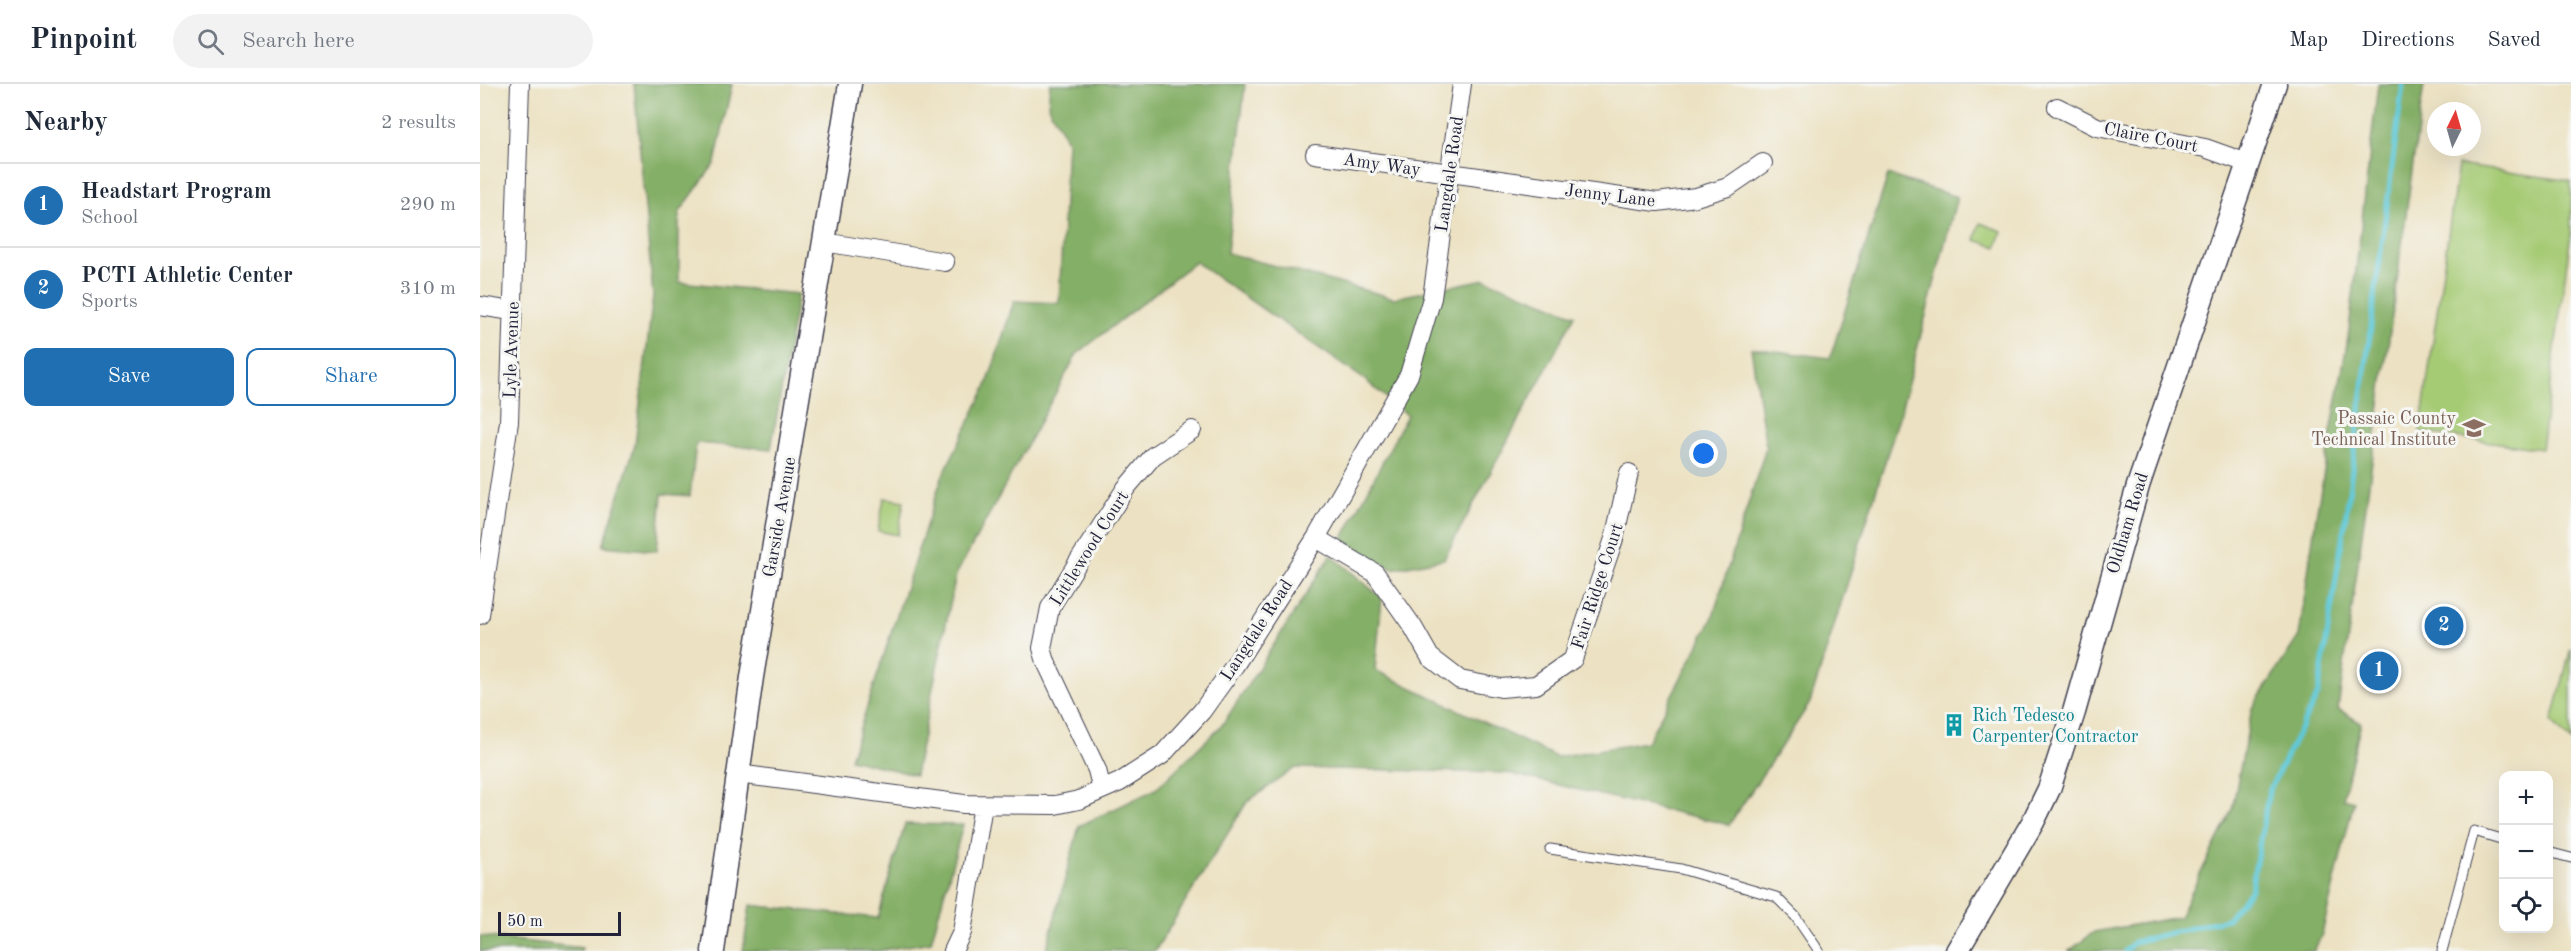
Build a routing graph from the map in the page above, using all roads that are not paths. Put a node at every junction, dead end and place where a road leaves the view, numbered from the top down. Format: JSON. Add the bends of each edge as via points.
{"nodes":[{"id":1,"x":520,"y":84,"type":"edge"},
{"id":2,"x":850,"y":84,"type":"edge"},
{"id":3,"x":1462,"y":84,"type":"edge"},
{"id":4,"x":2275,"y":84,"type":"edge"},
{"id":5,"x":2057,"y":107,"type":"dead end"},
{"id":6,"x":1314,"y":154,"type":"dead end"},
{"id":7,"x":1763,"y":163,"type":"dead end"},
{"id":8,"x":2247,"y":164,"type":"junction"},
{"id":9,"x":1449,"y":174,"type":"junction"},
{"id":10,"x":824,"y":242,"type":"junction"},
{"id":11,"x":945,"y":262,"type":"dead end"},
{"id":12,"x":480,"y":306,"type":"edge"},
{"id":13,"x":512,"y":310,"type":"junction"},
{"id":14,"x":1192,"y":430,"type":"dead end"},
{"id":15,"x":1629,"y":473,"type":"dead end"},
{"id":16,"x":1316,"y":538,"type":"junction"},
{"id":17,"x":480,"y":615,"type":"edge"},
{"id":18,"x":738,"y":774,"type":"junction"},
{"id":19,"x":1102,"y":789,"type":"junction"},
{"id":20,"x":983,"y":805,"type":"junction"},
{"id":21,"x":2499,"y":838,"type":"edge"},
{"id":22,"x":1551,"y":849,"type":"dead end"},
{"id":23,"x":2553,"y":853,"type":"edge"},
{"id":24,"x":2571,"y":858,"type":"edge"},
{"id":25,"x":713,"y":951,"type":"edge"},
{"id":26,"x":953,"y":951,"type":"edge"},
{"id":27,"x":1818,"y":951,"type":"edge"},
{"id":28,"x":1957,"y":951,"type":"edge"},
{"id":29,"x":2442,"y":951,"type":"edge"}],
"edges":[{"from":1,"to":13,"type":"street","name":"Lyle Avenue"},
{"from":2,"to":10,"type":"street","name":"Garside Avenue"},
{"from":3,"to":9,"type":"street","name":"Langdale Road"},
{"from":4,"to":8,"type":"street","name":"Oldham Road"},
{"from":5,"to":8,"type":"street","name":"Claire Court","via":[[2097,127],[2205,148]]},
{"from":6,"to":9,"type":"street","name":"Amy Way"},
{"from":7,"to":9,"type":"street","name":"Jenny Lane","via":[[1728,187],[1696,197],[1657,202]]},
{"from":8,"to":28,"type":"street","name":"Oldham Road","via":[[2138,486],[2049,789]]},
{"from":9,"to":16,"type":"street","name":"Langdale Road","via":[[1432,298],[1418,351],[1392,407]]},
{"from":10,"to":11,"type":"street"},
{"from":10,"to":18,"type":"street","name":"Garside Avenue"},
{"from":12,"to":13,"type":"street"},
{"from":13,"to":17,"type":"street","name":"Lyle Avenue","via":[[509,422]]},
{"from":14,"to":19,"type":"street","name":"Littlewood Court","via":[[1153,456],[1126,488],[1047,617],[1042,648],[1046,662],[1097,770]]},
{"from":15,"to":16,"type":"street","name":"Fair Ridge Court","via":[[1614,539],[1573,659],[1536,685],[1501,688],[1460,680],[1430,657],[1375,573]]},
{"from":16,"to":19,"type":"street","name":"Langdale Road","via":[[1235,664],[1184,732],[1144,768]]},
{"from":18,"to":20,"type":"street","name":"Langdale Road"},
{"from":18,"to":25,"type":"street","name":"Garside Avenue"},
{"from":19,"to":20,"type":"street","name":"Langdale Road","via":[[1079,800],[1055,805]]},
{"from":20,"to":26,"type":"street","via":[[962,932]]},
{"from":21,"to":29,"type":"lane","via":[[2474,831]]},
{"from":22,"to":27,"type":"lane","via":[[1681,869],[1776,897],[1796,916]]},
{"from":23,"to":24,"type":"lane"}]}
